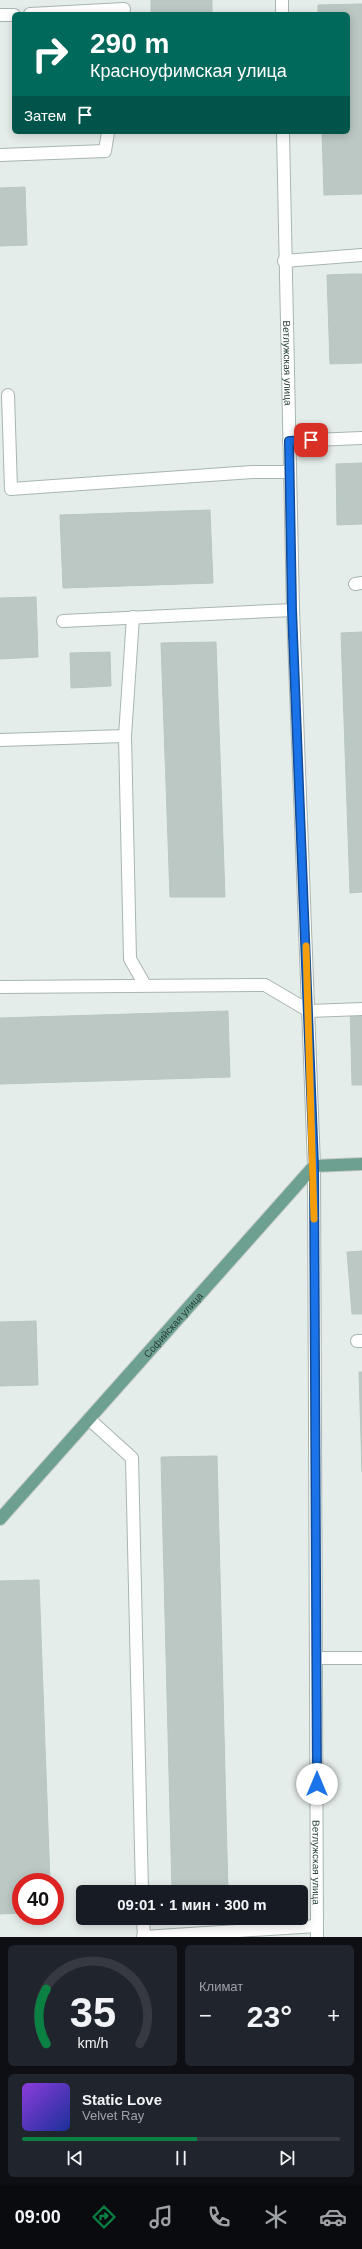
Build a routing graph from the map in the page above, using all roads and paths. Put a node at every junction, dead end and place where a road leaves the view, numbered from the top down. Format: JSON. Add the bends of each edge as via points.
{"nodes":[{"id":1,"x":282,"y":0,"type":"edge"},
{"id":2,"x":123,"y":8,"type":"edge"},
{"id":3,"x":61,"y":12,"type":"edge"},
{"id":4,"x":282,"y":12,"type":"edge"},
{"id":5,"x":0,"y":15,"type":"edge"},
{"id":6,"x":12,"y":15,"type":"edge"},
{"id":7,"x":108,"y":134,"type":"edge"},
{"id":8,"x":283,"y":134,"type":"edge"},
{"id":9,"x":0,"y":155,"type":"edge"},
{"id":10,"x":362,"y":255,"type":"edge"},
{"id":11,"x":284,"y":261,"type":"junction"},
{"id":12,"x":8,"y":395,"type":"dead end"},
{"id":13,"x":362,"y":438,"type":"edge"},
{"id":14,"x":289,"y":441,"type":"junction"},
{"id":15,"x":290,"y":472,"type":"junction"},
{"id":16,"x":292,"y":610,"type":"junction"},
{"id":17,"x":133,"y":617,"type":"junction"},
{"id":18,"x":63,"y":621,"type":"dead end"},
{"id":19,"x":125,"y":736,"type":"junction"},
{"id":20,"x":0,"y":740,"type":"edge"},
{"id":21,"x":145,"y":985,"type":"junction"},
{"id":22,"x":0,"y":987,"type":"edge"},
{"id":23,"x":362,"y":1009,"type":"edge"},
{"id":24,"x":309,"y":1011,"type":"junction"},
{"id":25,"x":362,"y":1164,"type":"edge"},
{"id":26,"x":314,"y":1166,"type":"junction"},
{"id":27,"x":89,"y":1419,"type":"junction"},
{"id":28,"x":0,"y":1519,"type":"edge"},
{"id":29,"x":316,"y":1658,"type":"junction"},
{"id":30,"x":362,"y":1658,"type":"edge"},
{"id":31,"x":142,"y":1885,"type":"edge"},
{"id":32,"x":143,"y":1925,"type":"edge"},
{"id":33,"x":317,"y":1932,"type":"edge"},
{"id":34,"x":143,"y":1937,"type":"edge"}],
"edges":[{"from":1,"to":4,"type":"street"},
{"from":2,"to":3,"type":"street"},
{"from":5,"to":6,"type":"street"},
{"from":7,"to":9,"type":"street","via":[[105,151]]},
{"from":8,"to":11,"type":"street","name":"Ветлужская улица"},
{"from":10,"to":11,"type":"street"},
{"from":11,"to":14,"type":"street","name":"Ветлужская улица"},
{"from":12,"to":15,"type":"street","via":[[11,489],[252,472]]},
{"from":13,"to":14,"type":"street"},
{"from":14,"to":15,"type":"street","name":"Ветлужская улица"},
{"from":15,"to":16,"type":"street","name":"Ветлужская улица"},
{"from":16,"to":17,"type":"street"},
{"from":16,"to":24,"type":"street","name":"Ветлужская улица"},
{"from":17,"to":18,"type":"street"},
{"from":17,"to":19,"type":"street"},
{"from":19,"to":20,"type":"street"},
{"from":19,"to":21,"type":"street","via":[[130,959]]},
{"from":21,"to":22,"type":"street"},
{"from":21,"to":24,"type":"street","via":[[265,985]]},
{"from":23,"to":24,"type":"street"},
{"from":24,"to":26,"type":"street","name":"Ветлужская улица"},
{"from":25,"to":26,"type":"main road"},
{"from":26,"to":27,"type":"main road","name":"Софийская улица"},
{"from":26,"to":29,"type":"street","name":"Ветлужская улица"},
{"from":27,"to":28,"type":"main road","name":"Софийская улица"},
{"from":27,"to":31,"type":"street","via":[[132,1458]]},
{"from":29,"to":30,"type":"street"},
{"from":29,"to":33,"type":"street","name":"Ветлужская улица"},
{"from":32,"to":34,"type":"street"},
{"from":33,"to":34,"type":"street"}]}
